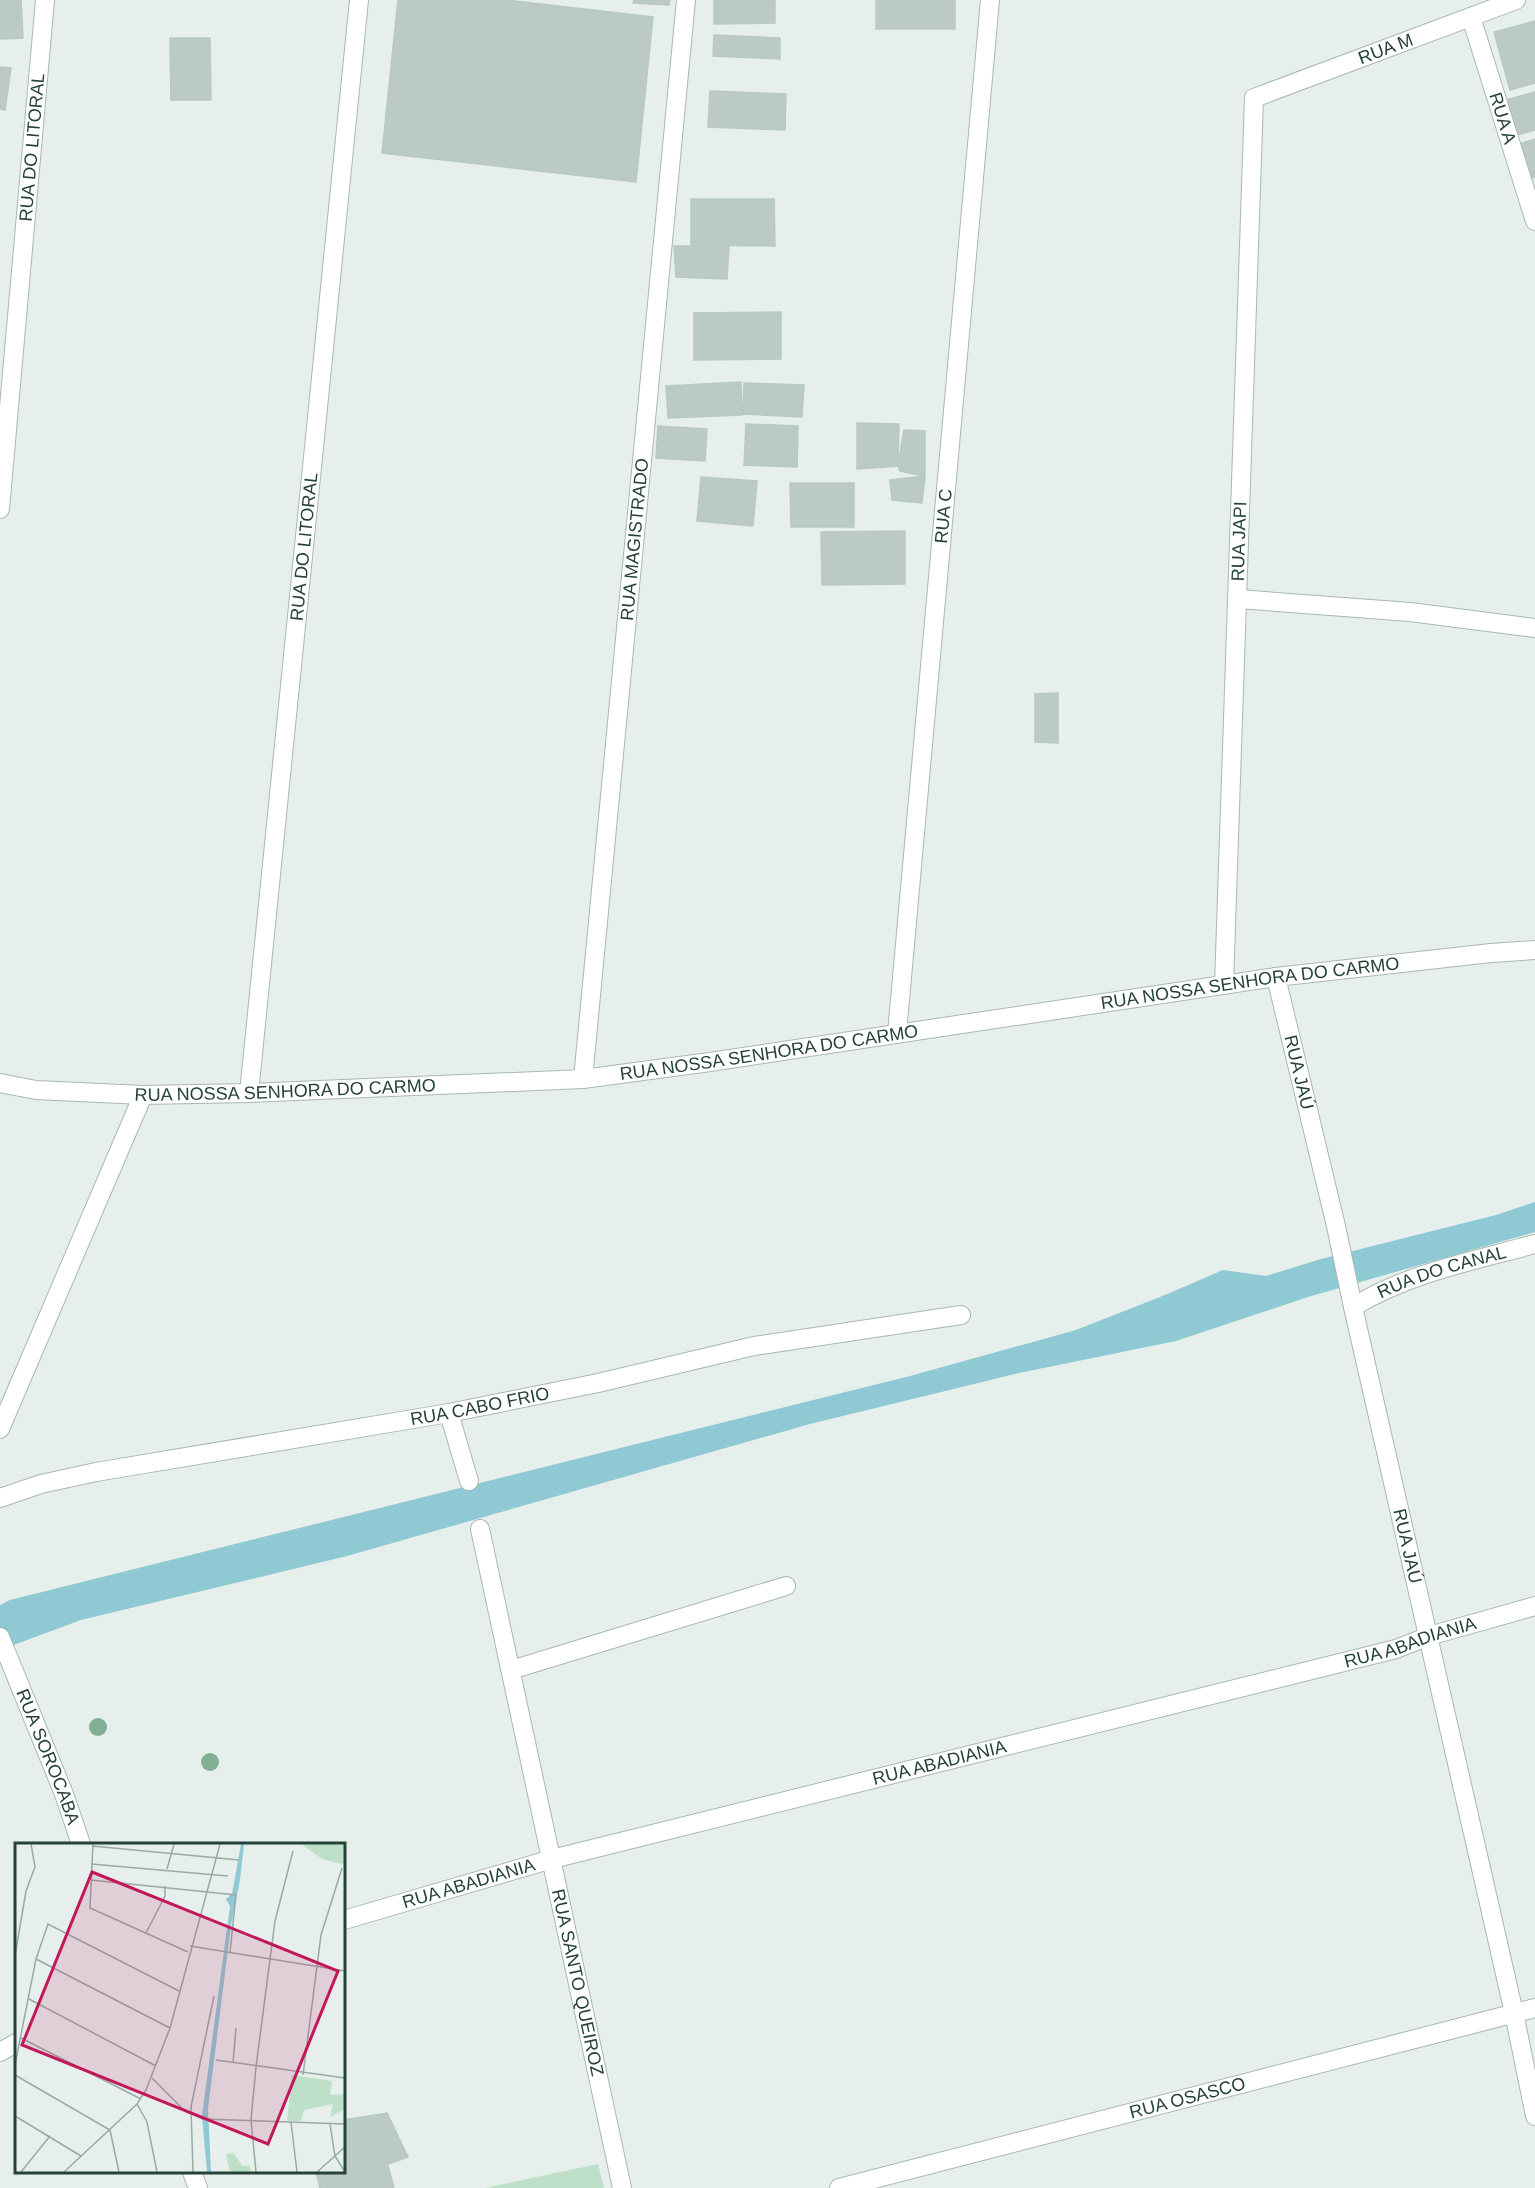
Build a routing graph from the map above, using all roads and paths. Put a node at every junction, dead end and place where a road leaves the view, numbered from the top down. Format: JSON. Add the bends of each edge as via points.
{"nodes":[{"id":1,"x":45,"y":0,"type":"edge"},
{"id":2,"x":360,"y":0,"type":"edge"},
{"id":3,"x":686,"y":0,"type":"edge"},
{"id":4,"x":990,"y":0,"type":"edge"},
{"id":5,"x":1516,"y":0,"type":"edge"},
{"id":6,"x":1471,"y":17,"type":"junction"},
{"id":7,"x":1254,"y":98,"type":"joint"},
{"id":8,"x":1535,"y":221,"type":"edge"},
{"id":9,"x":0,"y":509,"type":"edge"},
{"id":10,"x":1238,"y":599,"type":"junction"},
{"id":11,"x":1535,"y":628,"type":"edge"},
{"id":12,"x":1535,"y":950,"type":"edge"},
{"id":13,"x":1276,"y":977,"type":"junction"},
{"id":14,"x":1224,"y":985,"type":"junction"},
{"id":15,"x":897,"y":1034,"type":"junction"},
{"id":16,"x":583,"y":1079,"type":"junction"},
{"id":17,"x":0,"y":1083,"type":"edge"},
{"id":18,"x":249,"y":1093,"type":"junction"},
{"id":19,"x":143,"y":1095,"type":"junction"},
{"id":20,"x":1535,"y":1244,"type":"edge"},
{"id":21,"x":1353,"y":1307,"type":"junction"},
{"id":22,"x":961,"y":1315,"type":"dead end"},
{"id":23,"x":449,"y":1413,"type":"junction"},
{"id":24,"x":0,"y":1429,"type":"edge"},
{"id":25,"x":469,"y":1481,"type":"dead end"},
{"id":26,"x":0,"y":1498,"type":"edge"},
{"id":27,"x":480,"y":1529,"type":"dead end"},
{"id":28,"x":786,"y":1586,"type":"dead end"},
{"id":29,"x":1535,"y":1606,"type":"edge"},
{"id":30,"x":0,"y":1636,"type":"edge"},
{"id":31,"x":1429,"y":1636,"type":"junction"},
{"id":32,"x":511,"y":1670,"type":"junction"},
{"id":33,"x":80,"y":1843,"type":"edge"},
{"id":34,"x":552,"y":1859,"type":"junction"},
{"id":35,"x":345,"y":1920,"type":"edge"},
{"id":36,"x":1535,"y":2008,"type":"edge"},
{"id":37,"x":1515,"y":2013,"type":"junction"},
{"id":38,"x":15,"y":2044,"type":"edge"},
{"id":39,"x":0,"y":2052,"type":"edge"},
{"id":40,"x":1535,"y":2116,"type":"edge"},
{"id":41,"x":192,"y":2173,"type":"edge"},
{"id":42,"x":198,"y":2188,"type":"edge"},
{"id":43,"x":622,"y":2188,"type":"edge"},
{"id":44,"x":839,"y":2188,"type":"edge"}],
"edges":[{"from":1,"to":9,"type":"street","name":"RUA DO LITORAL"},
{"from":2,"to":18,"type":"street","name":"RUA DO LITORAL"},
{"from":3,"to":16,"type":"street","name":"RUA MAGISTRADO"},
{"from":4,"to":15,"type":"street","name":"RUA C"},
{"from":5,"to":6,"type":"street","name":"RUA M"},
{"from":6,"to":7,"type":"street","name":"RUA M"},
{"from":6,"to":8,"type":"street","name":"RUA A"},
{"from":7,"to":10,"type":"street","name":"RUA JAPI"},
{"from":10,"to":11,"type":"street","via":[[1410,612]]},
{"from":10,"to":14,"type":"street","name":"RUA JAPI"},
{"from":12,"to":13,"type":"street","name":"RUA NOSSA SENHORA DO CARMO"},
{"from":13,"to":14,"type":"street","name":"RUA NOSSA SENHORA DO CARMO"},
{"from":13,"to":21,"type":"street","name":"RUA JAÚ"},
{"from":14,"to":15,"type":"street","name":"RUA NOSSA SENHORA DO CARMO"},
{"from":15,"to":16,"type":"street","name":"RUA NOSSA SENHORA DO CARMO"},
{"from":16,"to":18,"type":"street","name":"RUA NOSSA SENHORA DO CARMO"},
{"from":17,"to":19,"type":"street","name":"RUA NOSSA SENHORA DO CARMO","via":[[36,1090]]},
{"from":18,"to":19,"type":"street","name":"RUA NOSSA SENHORA DO CARMO"},
{"from":19,"to":24,"type":"street"},
{"from":20,"to":21,"type":"street","name":"RUA DO CANAL","via":[[1401,1282]]},
{"from":21,"to":31,"type":"street","name":"RUA JAÚ"},
{"from":22,"to":23,"type":"street","name":"RUA CABO FRIO","via":[[754,1346]]},
{"from":23,"to":25,"type":"street"},
{"from":23,"to":26,"type":"street","name":"RUA CABO FRIO","via":[[96,1472]]},
{"from":27,"to":32,"type":"street","name":"RUA SANTO QUEIROZ"},
{"from":28,"to":32,"type":"street"},
{"from":29,"to":31,"type":"street","name":"RUA ABADIANIA"},
{"from":30,"to":33,"type":"street","name":"RUA SOROCABA"},
{"from":31,"to":34,"type":"street","name":"RUA ABADIANIA","via":[[1396,1649]]},
{"from":31,"to":37,"type":"street","name":"RUA JAÚ"},
{"from":32,"to":34,"type":"street","name":"RUA SANTO QUEIROZ"},
{"from":34,"to":35,"type":"street","name":"RUA ABADIANIA"},
{"from":34,"to":43,"type":"street","name":"RUA SANTO QUEIROZ"},
{"from":36,"to":37,"type":"street","name":"RUA OSASCO"},
{"from":37,"to":40,"type":"street","name":"RUA JAÚ"},
{"from":37,"to":44,"type":"street","name":"RUA OSASCO"},
{"from":38,"to":39,"type":"street"},
{"from":41,"to":42,"type":"street"}]}
